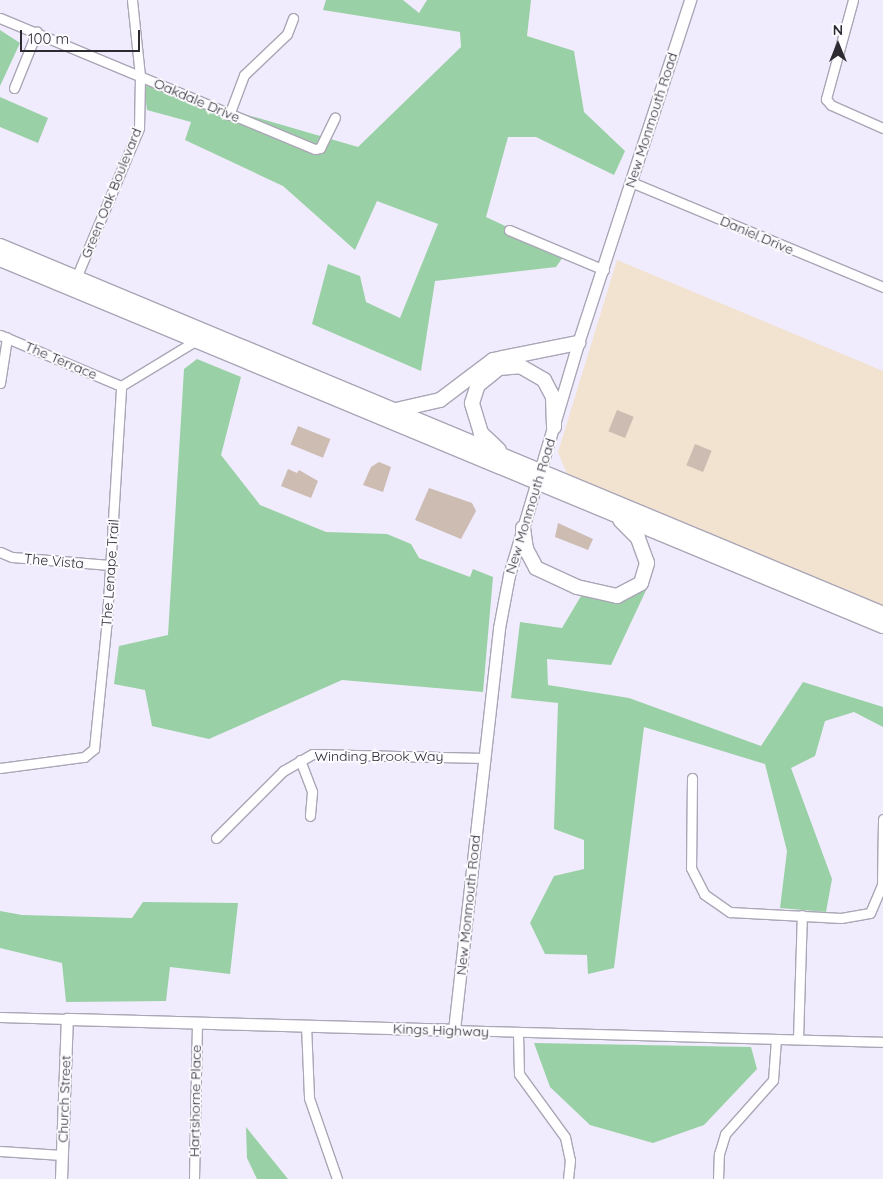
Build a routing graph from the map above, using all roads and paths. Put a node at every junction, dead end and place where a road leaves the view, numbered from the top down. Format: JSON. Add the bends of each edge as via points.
{"nodes":[{"id":1,"x":132,"y":0,"type":"edge"},
{"id":2,"x":853,"y":0,"type":"edge"},
{"id":3,"x":687,"y":1,"type":"edge"},
{"id":4,"x":0,"y":18,"type":"edge"},
{"id":5,"x":293,"y":18,"type":"dead end"},
{"id":6,"x":40,"y":33,"type":"junction"},
{"id":7,"x":140,"y":76,"type":"junction"},
{"id":8,"x":14,"y":88,"type":"dead end"},
{"id":9,"x":229,"y":114,"type":"junction"},
{"id":10,"x":335,"y":117,"type":"dead end"},
{"id":11,"x":883,"y":128,"type":"edge"},
{"id":12,"x":631,"y":182,"type":"junction"},
{"id":13,"x":509,"y":230,"type":"dead end"},
{"id":14,"x":0,"y":246,"type":"edge"},
{"id":15,"x":0,"y":259,"type":"edge"},
{"id":16,"x":604,"y":270,"type":"junction"},
{"id":17,"x":76,"y":278,"type":"junction"},
{"id":18,"x":883,"y":287,"type":"edge"},
{"id":19,"x":4,"y":336,"type":"edge"},
{"id":20,"x":194,"y":341,"type":"junction"},
{"id":21,"x":578,"y":343,"type":"junction"},
{"id":22,"x":0,"y":383,"type":"edge"},
{"id":23,"x":121,"y":386,"type":"junction"},
{"id":24,"x":396,"y":410,"type":"junction"},
{"id":25,"x":554,"y":427,"type":"junction"},
{"id":26,"x":505,"y":456,"type":"junction"},
{"id":27,"x":542,"y":471,"type":"junction"},
{"id":28,"x":537,"y":485,"type":"junction"},
{"id":29,"x":616,"y":516,"type":"junction"},
{"id":30,"x":523,"y":528,"type":"junction"},
{"id":31,"x":0,"y":552,"type":"edge"},
{"id":32,"x":110,"y":565,"type":"junction"},
{"id":33,"x":883,"y":614,"type":"edge"},
{"id":34,"x":883,"y":626,"type":"edge"},
{"id":35,"x":484,"y":758,"type":"junction"},
{"id":36,"x":300,"y":760,"type":"junction"},
{"id":37,"x":0,"y":768,"type":"edge"},
{"id":38,"x":692,"y":778,"type":"dead end"},
{"id":39,"x":310,"y":816,"type":"dead end"},
{"id":40,"x":883,"y":819,"type":"edge"},
{"id":41,"x":216,"y":838,"type":"dead end"},
{"id":42,"x":802,"y":915,"type":"junction"},
{"id":43,"x":0,"y":1016,"type":"edge"},
{"id":44,"x":67,"y":1019,"type":"junction"},
{"id":45,"x":197,"y":1022,"type":"junction"},
{"id":46,"x":306,"y":1025,"type":"junction"},
{"id":47,"x":454,"y":1030,"type":"junction"},
{"id":48,"x":518,"y":1033,"type":"junction"},
{"id":49,"x":776,"y":1039,"type":"junction"},
{"id":50,"x":798,"y":1039,"type":"junction"},
{"id":51,"x":883,"y":1042,"type":"edge"},
{"id":52,"x":0,"y":1151,"type":"edge"},
{"id":53,"x":62,"y":1155,"type":"junction"},
{"id":54,"x":61,"y":1179,"type":"edge"},
{"id":55,"x":194,"y":1179,"type":"edge"},
{"id":56,"x":337,"y":1179,"type":"edge"},
{"id":57,"x":568,"y":1179,"type":"edge"},
{"id":58,"x":718,"y":1179,"type":"edge"}],
"edges":[{"from":1,"to":7,"type":"street","name":"Green Oak Boulevard"},
{"from":2,"to":11,"type":"street","via":[[826,99],[831,105]]},
{"from":3,"to":12,"type":"main road","name":"New Monmouth Road"},
{"from":4,"to":6,"type":"street","name":"Oakdale Drive"},
{"from":5,"to":9,"type":"street","via":[[287,34],[244,75]]},
{"from":6,"to":7,"type":"street","name":"Oakdale Drive"},
{"from":6,"to":8,"type":"street"},
{"from":7,"to":9,"type":"street","name":"Oakdale Drive"},
{"from":7,"to":17,"type":"street","name":"Green Oak Boulevard","via":[[142,113],[136,139]]},
{"from":9,"to":10,"type":"street","name":"Oakdale Drive","via":[[315,149],[320,148]]},
{"from":12,"to":16,"type":"main road","name":"New Monmouth Road"},
{"from":12,"to":18,"type":"street","name":"Daniel Drive"},
{"from":13,"to":16,"type":"street"},
{"from":14,"to":17,"type":"highway"},
{"from":15,"to":20,"type":"highway"},
{"from":16,"to":21,"type":"main road","name":"New Monmouth Road"},
{"from":17,"to":24,"type":"highway"},
{"from":19,"to":22,"type":"street"},
{"from":19,"to":23,"type":"street","name":"The Terrace"},
{"from":20,"to":23,"type":"street"},
{"from":20,"to":28,"type":"highway"},
{"from":21,"to":24,"type":"highway","via":[[493,360],[440,400]]},
{"from":21,"to":25,"type":"main road","name":"New Monmouth Road"},
{"from":23,"to":32,"type":"street","name":"The Lenape Trail"},
{"from":24,"to":26,"type":"highway"},
{"from":25,"to":26,"type":"highway","via":[[552,397],[537,373],[512,366],[490,373],[474,394],[473,411],[481,433]]},
{"from":25,"to":27,"type":"main road","name":"New Monmouth Road"},
{"from":26,"to":27,"type":"highway"},
{"from":27,"to":28,"type":"main road","name":"New Monmouth Road"},
{"from":27,"to":33,"type":"highway"},
{"from":28,"to":29,"type":"highway"},
{"from":28,"to":30,"type":"main road","name":"New Monmouth Road"},
{"from":29,"to":30,"type":"highway","via":[[638,538],[647,563],[641,583],[617,596],[577,587],[536,568],[526,549]]},
{"from":29,"to":34,"type":"highway"},
{"from":30,"to":35,"type":"main road","name":"New Monmouth Road","via":[[502,612]]},
{"from":31,"to":32,"type":"street","name":"The Vista","via":[[12,557]]},
{"from":32,"to":37,"type":"street","name":"The Lenape Trail","via":[[94,749],[84,757]]},
{"from":35,"to":36,"type":"street","name":"Winding Brook Way","via":[[322,753]]},
{"from":35,"to":47,"type":"main road","name":"New Monmouth Road"},
{"from":36,"to":39,"type":"street","via":[[312,792]]},
{"from":36,"to":41,"type":"street","name":"Winding Brook Way","via":[[283,771]]},
{"from":38,"to":42,"type":"street","via":[[690,860],[694,878],[704,894],[730,912]]},
{"from":40,"to":42,"type":"street","via":[[882,885],[870,913],[841,918]]},
{"from":42,"to":50,"type":"street"},
{"from":43,"to":44,"type":"street","name":"Kings Highway"},
{"from":44,"to":45,"type":"main road","name":"Kings Highway"},
{"from":44,"to":53,"type":"main road","name":"Church Street"},
{"from":45,"to":46,"type":"main road","name":"Kings Highway"},
{"from":45,"to":55,"type":"street","name":"Hartshorne Place"},
{"from":46,"to":47,"type":"main road","name":"Kings Highway"},
{"from":46,"to":56,"type":"street","via":[[309,1098]]},
{"from":47,"to":48,"type":"street","name":"Kings Highway"},
{"from":48,"to":49,"type":"street","name":"Kings Highway"},
{"from":48,"to":57,"type":"street","via":[[519,1074],[565,1137],[570,1160]]},
{"from":49,"to":50,"type":"street","name":"Kings Highway"},
{"from":49,"to":58,"type":"street","via":[[771,1086],[726,1134],[719,1154]]},
{"from":50,"to":51,"type":"street","name":"Kings Highway"},
{"from":52,"to":53,"type":"street"},
{"from":53,"to":54,"type":"main road","name":"Church Street"}]}
